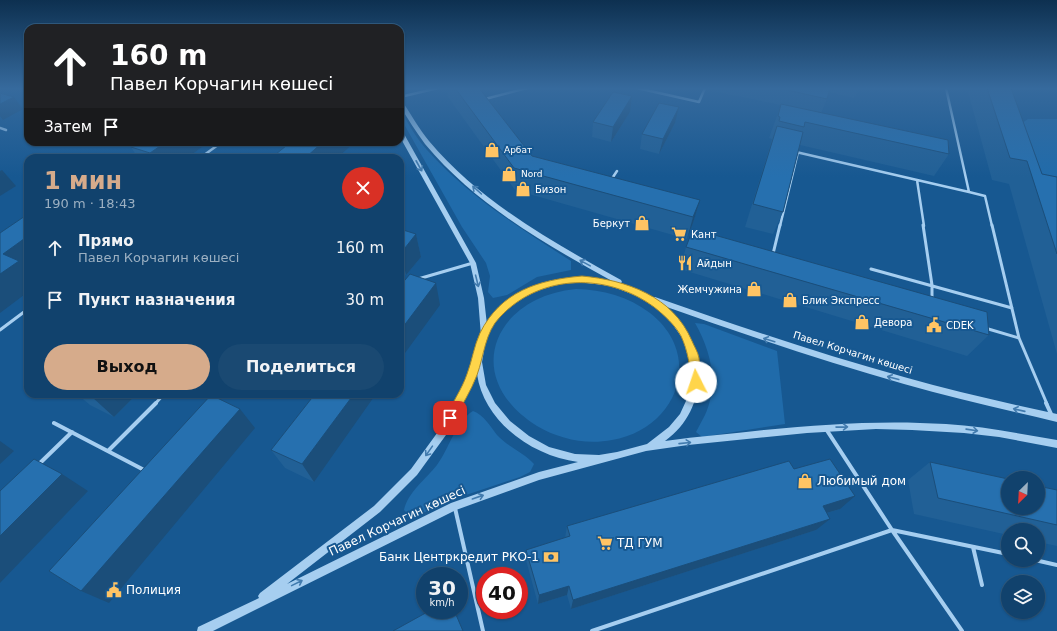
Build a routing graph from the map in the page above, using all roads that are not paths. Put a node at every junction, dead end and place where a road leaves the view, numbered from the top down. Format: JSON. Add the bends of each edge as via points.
{"nodes":[{"id":1,"x":411,"y":117,"type":"edge"},
{"id":2,"x":953,"y":117,"type":"edge"},
{"id":3,"x":0,"y":128,"type":"edge"},
{"id":4,"x":6,"y":130,"type":"dead end"},
{"id":5,"x":404,"y":139,"type":"edge"},
{"id":6,"x":216,"y":146,"type":"edge"},
{"id":7,"x":792,"y":151,"type":"edge"},
{"id":8,"x":798,"y":152,"type":"junction"},
{"id":9,"x":206,"y":154,"type":"edge"},
{"id":10,"x":617,"y":171,"type":"dead end"},
{"id":11,"x":917,"y":180,"type":"junction"},
{"id":12,"x":609,"y":185,"type":"edge"},
{"id":13,"x":969,"y":192,"type":"junction"},
{"id":14,"x":772,"y":258,"type":"edge"},
{"id":15,"x":473,"y":263,"type":"junction"},
{"id":16,"x":871,"y":269,"type":"dead end"},
{"id":17,"x":405,"y":283,"type":"edge"},
{"id":18,"x":932,"y":285,"type":"junction"},
{"id":19,"x":631,"y":289,"type":"junction"},
{"id":20,"x":645,"y":296,"type":"junction"},
{"id":21,"x":932,"y":306,"type":"edge"},
{"id":22,"x":1012,"y":308,"type":"junction"},
{"id":23,"x":24,"y":312,"type":"edge"},
{"id":24,"x":983,"y":327,"type":"edge"},
{"id":25,"x":0,"y":330,"type":"edge"},
{"id":26,"x":484,"y":335,"type":"junction"},
{"id":27,"x":1019,"y":338,"type":"junction"},
{"id":28,"x":479,"y":355,"type":"junction"},
{"id":29,"x":160,"y":398,"type":"edge"},
{"id":30,"x":1055,"y":418,"type":"edge"},
{"id":31,"x":54,"y":423,"type":"dead end"},
{"id":32,"x":825,"y":428,"type":"junction"},
{"id":33,"x":72,"y":432,"type":"junction"},
{"id":34,"x":1057,"y":444,"type":"edge"},
{"id":35,"x":647,"y":448,"type":"junction"},
{"id":36,"x":108,"y":451,"type":"junction"},
{"id":37,"x":605,"y":459,"type":"junction"},
{"id":38,"x":33,"y":469,"type":"edge"},
{"id":39,"x":144,"y":478,"type":"edge"},
{"id":40,"x":454,"y":506,"type":"junction"},
{"id":41,"x":892,"y":530,"type":"junction"},
{"id":42,"x":973,"y":547,"type":"junction"},
{"id":43,"x":1001,"y":553,"type":"edge"},
{"id":44,"x":1045,"y":562,"type":"edge"},
{"id":45,"x":1057,"y":565,"type":"edge"},
{"id":46,"x":982,"y":585,"type":"dead end"},
{"id":47,"x":250,"y":606,"type":"junction"},
{"id":48,"x":202,"y":631,"type":"edge"},
{"id":49,"x":483,"y":631,"type":"edge"},
{"id":50,"x":592,"y":631,"type":"edge"},
{"id":51,"x":962,"y":631,"type":"edge"}],
"edges":[{"from":19,"to":1,"type":"street","one_way":true,"via":[[560,249],[483,196],[431,146]]},
{"from":2,"to":13,"type":"lane"},
{"from":3,"to":4,"type":"lane"},
{"from":5,"to":15,"type":"street","one_way":true},
{"from":6,"to":9,"type":"lane"},
{"from":7,"to":8,"type":"lane"},
{"from":8,"to":11,"type":"lane"},
{"from":8,"to":14,"type":"lane"},
{"from":10,"to":12,"type":"lane"},
{"from":11,"to":13,"type":"lane"},
{"from":11,"to":18,"type":"lane"},
{"from":13,"to":22,"type":"lane","via":[[985,196]]},
{"from":15,"to":17,"type":"lane"},
{"from":15,"to":26,"type":"street","one_way":true,"via":[[482,298]]},
{"from":16,"to":18,"type":"lane"},
{"from":18,"to":21,"type":"lane"},
{"from":18,"to":22,"type":"lane"},
{"from":19,"to":20,"type":"street"},
{"from":19,"to":26,"type":"street","via":[[607,282],[582,279],[556,281],[533,288],[512,300],[496,315]]},
{"from":30,"to":20,"type":"street","name":"Павел Корчагин көшесі","one_way":true,"via":[[868,371],[757,336]]},
{"from":20,"to":35,"type":"street","via":[[667,312],[684,333],[694,357],[696,382],[688,408],[672,430]]},
{"from":22,"to":27,"type":"lane"},
{"from":23,"to":25,"type":"lane"},
{"from":24,"to":27,"type":"lane"},
{"from":26,"to":28,"type":"street"},
{"from":27,"to":30,"type":"lane"},
{"from":28,"to":37,"type":"street","via":[[480,380],[491,406],[510,429],[538,447],[571,457]]},
{"from":28,"to":47,"type":"street","name":"Павел Корчагин көшесі","one_way":true,"via":[[472,376],[443,432],[414,472],[377,509]]},
{"from":29,"to":36,"type":"lane"},
{"from":31,"to":33,"type":"lane"},
{"from":32,"to":34,"type":"street","one_way":true,"via":[[904,425],[967,429]]},
{"from":35,"to":32,"type":"street","one_way":true},
{"from":32,"to":41,"type":"lane"},
{"from":33,"to":36,"type":"lane"},
{"from":33,"to":38,"type":"lane"},
{"from":35,"to":37,"type":"street","name":"Павел Корчагин көшесі"},
{"from":36,"to":39,"type":"lane","via":[[150,472]]},
{"from":40,"to":37,"type":"street","name":"Павел Корчагин көшесі","one_way":true,"via":[[539,476]]},
{"from":47,"to":40,"type":"street","name":"Павел Корчагин көшесі","one_way":true},
{"from":40,"to":49,"type":"lane"},
{"from":41,"to":42,"type":"lane"},
{"from":41,"to":50,"type":"lane"},
{"from":41,"to":51,"type":"lane"},
{"from":42,"to":43,"type":"lane"},
{"from":42,"to":46,"type":"lane"},
{"from":44,"to":45,"type":"lane"},
{"from":47,"to":48,"type":"street","name":"Павел Корчагин көшесі"}]}
